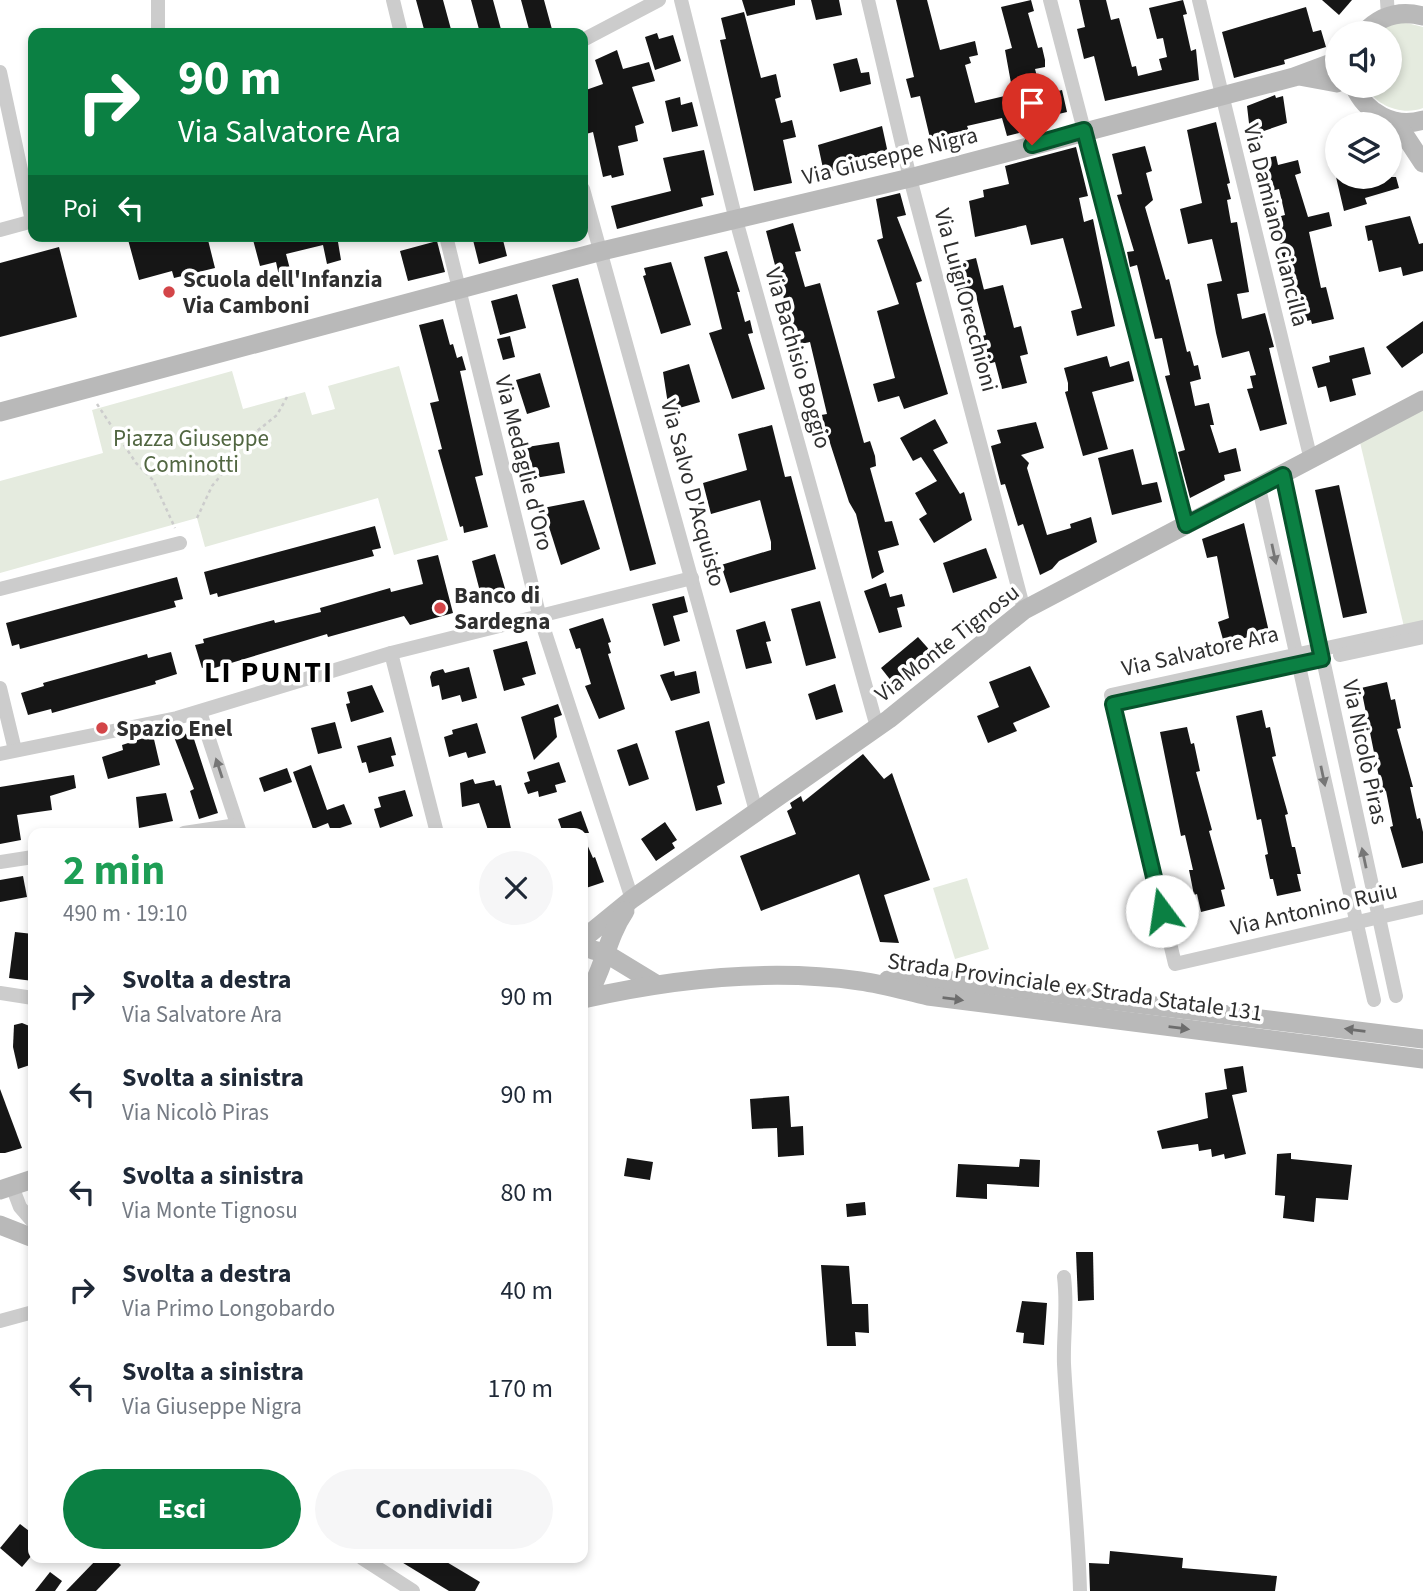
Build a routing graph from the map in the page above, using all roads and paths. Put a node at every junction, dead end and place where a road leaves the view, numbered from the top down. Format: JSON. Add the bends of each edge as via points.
{"nodes":[{"id":1,"x":158,"y":0,"type":"edge"},
{"id":2,"x":393,"y":0,"type":"edge"},
{"id":3,"x":659,"y":0,"type":"edge"},
{"id":4,"x":681,"y":0,"type":"edge"},
{"id":5,"x":868,"y":0,"type":"edge"},
{"id":6,"x":1050,"y":0,"type":"edge"},
{"id":7,"x":1199,"y":0,"type":"edge"},
{"id":8,"x":1388,"y":8,"type":"edge"},
{"id":9,"x":1423,"y":16,"type":"edge"},
{"id":10,"x":1376,"y":21,"type":"edge"},
{"id":11,"x":158,"y":28,"type":"edge"},
{"id":12,"x":400,"y":28,"type":"edge"},
{"id":13,"x":588,"y":37,"type":"edge"},
{"id":14,"x":1325,"y":66,"type":"edge"},
{"id":15,"x":0,"y":72,"type":"edge"},
{"id":16,"x":1299,"y":76,"type":"junction"},
{"id":17,"x":1325,"y":81,"type":"edge"},
{"id":18,"x":1221,"y":95,"type":"junction"},
{"id":19,"x":1361,"y":98,"type":"edge"},
{"id":20,"x":1374,"y":112,"type":"edge"},
{"id":21,"x":1423,"y":120,"type":"edge"},
{"id":22,"x":1402,"y":122,"type":"edge"},
{"id":23,"x":1084,"y":130,"type":"junction"},
{"id":24,"x":1402,"y":131,"type":"edge"},
{"id":25,"x":1423,"y":163,"type":"edge"},
{"id":26,"x":910,"y":178,"type":"junction"},
{"id":27,"x":28,"y":202,"type":"edge"},
{"id":28,"x":588,"y":205,"type":"edge"},
{"id":29,"x":736,"y":220,"type":"junction"},
{"id":30,"x":28,"y":222,"type":"edge"},
{"id":31,"x":0,"y":230,"type":"edge"},
{"id":32,"x":447,"y":242,"type":"edge"},
{"id":33,"x":602,"y":251,"type":"junction"},
{"id":34,"x":457,"y":290,"type":"junction"},
{"id":35,"x":82,"y":390,"type":"junction"},
{"id":36,"x":287,"y":397,"type":"dead end"},
{"id":37,"x":1423,"y":400,"type":"edge"},
{"id":38,"x":0,"y":412,"type":"edge"},
{"id":39,"x":1311,"y":460,"type":"junction"},
{"id":40,"x":1283,"y":475,"type":"junction"},
{"id":41,"x":1259,"y":488,"type":"junction"},
{"id":42,"x":197,"y":518,"type":"dead end"},
{"id":43,"x":1186,"y":525,"type":"junction"},
{"id":44,"x":180,"y":543,"type":"joint"},
{"id":45,"x":692,"y":578,"type":"junction"},
{"id":46,"x":0,"y":589,"type":"edge"},
{"id":47,"x":1024,"y":610,"type":"junction"},
{"id":48,"x":539,"y":614,"type":"junction"},
{"id":49,"x":1423,"y":627,"type":"edge"},
{"id":50,"x":1423,"y":637,"type":"edge"},
{"id":51,"x":391,"y":653,"type":"junction"},
{"id":52,"x":1321,"y":654,"type":"junction"},
{"id":53,"x":1297,"y":658,"type":"junction"},
{"id":54,"x":0,"y":688,"type":"edge"},
{"id":55,"x":200,"y":712,"type":"junction"},
{"id":56,"x":877,"y":727,"type":"junction"},
{"id":57,"x":15,"y":750,"type":"junction"},
{"id":58,"x":0,"y":754,"type":"edge"},
{"id":59,"x":756,"y":811,"type":"junction"},
{"id":60,"x":238,"y":828,"type":"edge"},
{"id":61,"x":436,"y":828,"type":"edge"},
{"id":62,"x":28,"y":858,"type":"edge"},
{"id":63,"x":0,"y":862,"type":"edge"},
{"id":64,"x":632,"y":899,"type":"junction"},
{"id":65,"x":1423,"y":907,"type":"edge"},
{"id":66,"x":1377,"y":918,"type":"junction"},
{"id":67,"x":1355,"y":923,"type":"junction"},
{"id":68,"x":588,"y":935,"type":"edge"},
{"id":69,"x":588,"y":949,"type":"edge"},
{"id":70,"x":605,"y":953,"type":"junction"},
{"id":71,"x":1175,"y":964,"type":"joint"},
{"id":72,"x":863,"y":981,"type":"junction"},
{"id":73,"x":656,"y":984,"type":"junction"},
{"id":74,"x":588,"y":992,"type":"edge"},
{"id":75,"x":0,"y":993,"type":"edge"},
{"id":76,"x":588,"y":996,"type":"edge"},
{"id":77,"x":1395,"y":996,"type":"dead end"},
{"id":78,"x":28,"y":997,"type":"edge"},
{"id":79,"x":1374,"y":1000,"type":"dead end"},
{"id":80,"x":1423,"y":1039,"type":"edge"},
{"id":81,"x":1423,"y":1059,"type":"edge"},
{"id":82,"x":28,"y":1181,"type":"edge"},
{"id":83,"x":6,"y":1188,"type":"edge"},
{"id":84,"x":28,"y":1216,"type":"edge"},
{"id":85,"x":0,"y":1225,"type":"edge"},
{"id":86,"x":28,"y":1236,"type":"edge"},
{"id":87,"x":1064,"y":1277,"type":"dead end"},
{"id":88,"x":28,"y":1313,"type":"edge"},
{"id":89,"x":0,"y":1321,"type":"edge"},
{"id":90,"x":370,"y":1563,"type":"edge"},
{"id":91,"x":413,"y":1591,"type":"edge"},
{"id":92,"x":1080,"y":1591,"type":"edge"}],
"edges":[{"from":1,"to":11,"type":"street"},
{"from":2,"to":12,"type":"street"},
{"from":3,"to":13,"type":"street"},
{"from":4,"to":29,"type":"street","name":"Via Bachisio Boggio"},
{"from":5,"to":26,"type":"street","name":"Via Luigi Orecchioni"},
{"from":6,"to":23,"type":"street"},
{"from":7,"to":18,"type":"street","name":"Via Damiano Ciancilla"},
{"from":8,"to":9,"type":"street"},
{"from":8,"to":10,"type":"street"},
{"from":14,"to":16,"type":"street","name":"Via Giuseppe Nigra"},
{"from":15,"to":27,"type":"street"},
{"from":16,"to":17,"type":"street","name":"Via Giuseppe Nigra"},
{"from":16,"to":18,"type":"street","name":"Via Giuseppe Nigra"},
{"from":18,"to":23,"type":"street","name":"Via Giuseppe Nigra"},
{"from":18,"to":39,"type":"street","name":"Via Damiano Ciancilla"},
{"from":19,"to":20,"type":"street"},
{"from":21,"to":22,"type":"street"},
{"from":23,"to":26,"type":"street","name":"Via Giuseppe Nigra"},
{"from":23,"to":43,"type":"street"},
{"from":24,"to":25,"type":"street"},
{"from":26,"to":29,"type":"street","name":"Via Giuseppe Nigra"},
{"from":26,"to":47,"type":"street","name":"Via Luigi Orecchioni"},
{"from":28,"to":33,"type":"street","name":"Via Salvo D'Acquisto"},
{"from":29,"to":33,"type":"street","name":"Via Giuseppe Nigra"},
{"from":29,"to":56,"type":"street","name":"Via Bachisio Boggio"},
{"from":30,"to":31,"type":"street"},
{"from":32,"to":34,"type":"street","name":"Via Medaglie d'Oro"},
{"from":33,"to":34,"type":"street","name":"Via Giuseppe Nigra"},
{"from":33,"to":45,"type":"street","name":"Via Salvo D'Acquisto"},
{"from":34,"to":35,"type":"street","name":"Via Giuseppe Nigra"},
{"from":34,"to":48,"type":"street","name":"Via Medaglie d'Oro"},
{"from":35,"to":38,"type":"street","name":"Via Giuseppe Nigra"},
{"from":35,"to":44,"type":"path","via":[[101,407],[136,463],[153,480]]},
{"from":36,"to":42,"type":"path","via":[[277,415],[226,456],[228,467],[212,486]]},
{"from":37,"to":39,"type":"street","name":"Via Monte Tignosu"},
{"from":39,"to":40,"type":"street","name":"Via Monte Tignosu"},
{"from":40,"to":41,"type":"street","name":"Via Monte Tignosu"},
{"from":40,"to":52,"type":"street","name":"Via Nicolò Piras"},
{"from":41,"to":43,"type":"street","name":"Via Monte Tignosu"},
{"from":41,"to":53,"type":"street","name":"Via Nicolò Piras","one_way":true},
{"from":43,"to":47,"type":"street","name":"Via Monte Tignosu"},
{"from":44,"to":46,"type":"street"},
{"from":45,"to":48,"type":"street"},
{"from":45,"to":59,"type":"street","name":"Via Salvo D'Acquisto"},
{"from":47,"to":56,"type":"street","name":"Via Monte Tignosu"},
{"from":48,"to":51,"type":"street"},
{"from":48,"to":64,"type":"street","name":"Via Medaglie d'Oro"},
{"from":49,"to":52,"type":"street","name":"Via Salvatore Ara"},
{"from":50,"to":52,"type":"street","name":"Via Salvatore Ara"},
{"from":51,"to":55,"type":"street"},
{"from":51,"to":61,"type":"street"},
{"from":52,"to":53,"type":"street","name":"Via Salvatore Ara"},
{"from":66,"to":52,"type":"street","name":"Via Nicolò Piras","one_way":true},
{"from":53,"to":67,"type":"street","name":"Via Nicolò Piras","one_way":true},
{"from":53,"to":71,"type":"street","name":"Via Salvatore Ara","via":[[1112,700]]},
{"from":54,"to":57,"type":"street"},
{"from":55,"to":57,"type":"street"},
{"from":60,"to":55,"type":"street","one_way":true},
{"from":56,"to":59,"type":"street","name":"Via Monte Tignosu"},
{"from":57,"to":58,"type":"street"},
{"from":59,"to":64,"type":"street","name":"Via Monte Tignosu"},
{"from":62,"to":63,"type":"street"},
{"from":64,"to":68,"type":"street","name":"Via Monte Tignosu"},
{"from":64,"to":70,"type":"street","name":"Via Monte Tignosu","via":[[613,928]]},
{"from":65,"to":66,"type":"street","name":"Via Antonino Ruiu"},
{"from":66,"to":67,"type":"street","name":"Via Antonino Ruiu"},
{"from":66,"to":77,"type":"street","name":"Via Nicolò Piras"},
{"from":67,"to":71,"type":"street","name":"Via Antonino Ruiu"},
{"from":67,"to":79,"type":"street","name":"Via Nicolò Piras"},
{"from":69,"to":70,"type":"street"},
{"from":70,"to":73,"type":"street"},
{"from":70,"to":74,"type":"street","name":"Via Monte Tignosu","via":[[600,976]]},
{"from":72,"to":73,"type":"street","via":[[816,976]]},
{"from":80,"to":72,"type":"street","name":"Strada Provinciale ex Strada Statale 131","one_way":true,"via":[[929,978]]},
{"from":72,"to":81,"type":"street","name":"Strada Provinciale ex Strada Statale 131","one_way":true,"via":[[928,996]]},
{"from":73,"to":76,"type":"street"},
{"from":75,"to":78,"type":"street"},
{"from":82,"to":83,"type":"street"},
{"from":83,"to":84,"type":"street"},
{"from":85,"to":86,"type":"street"},
{"from":87,"to":92,"type":"street","via":[[1068,1309],[1064,1361]]},
{"from":88,"to":89,"type":"street"},
{"from":90,"to":91,"type":"street"}]}
